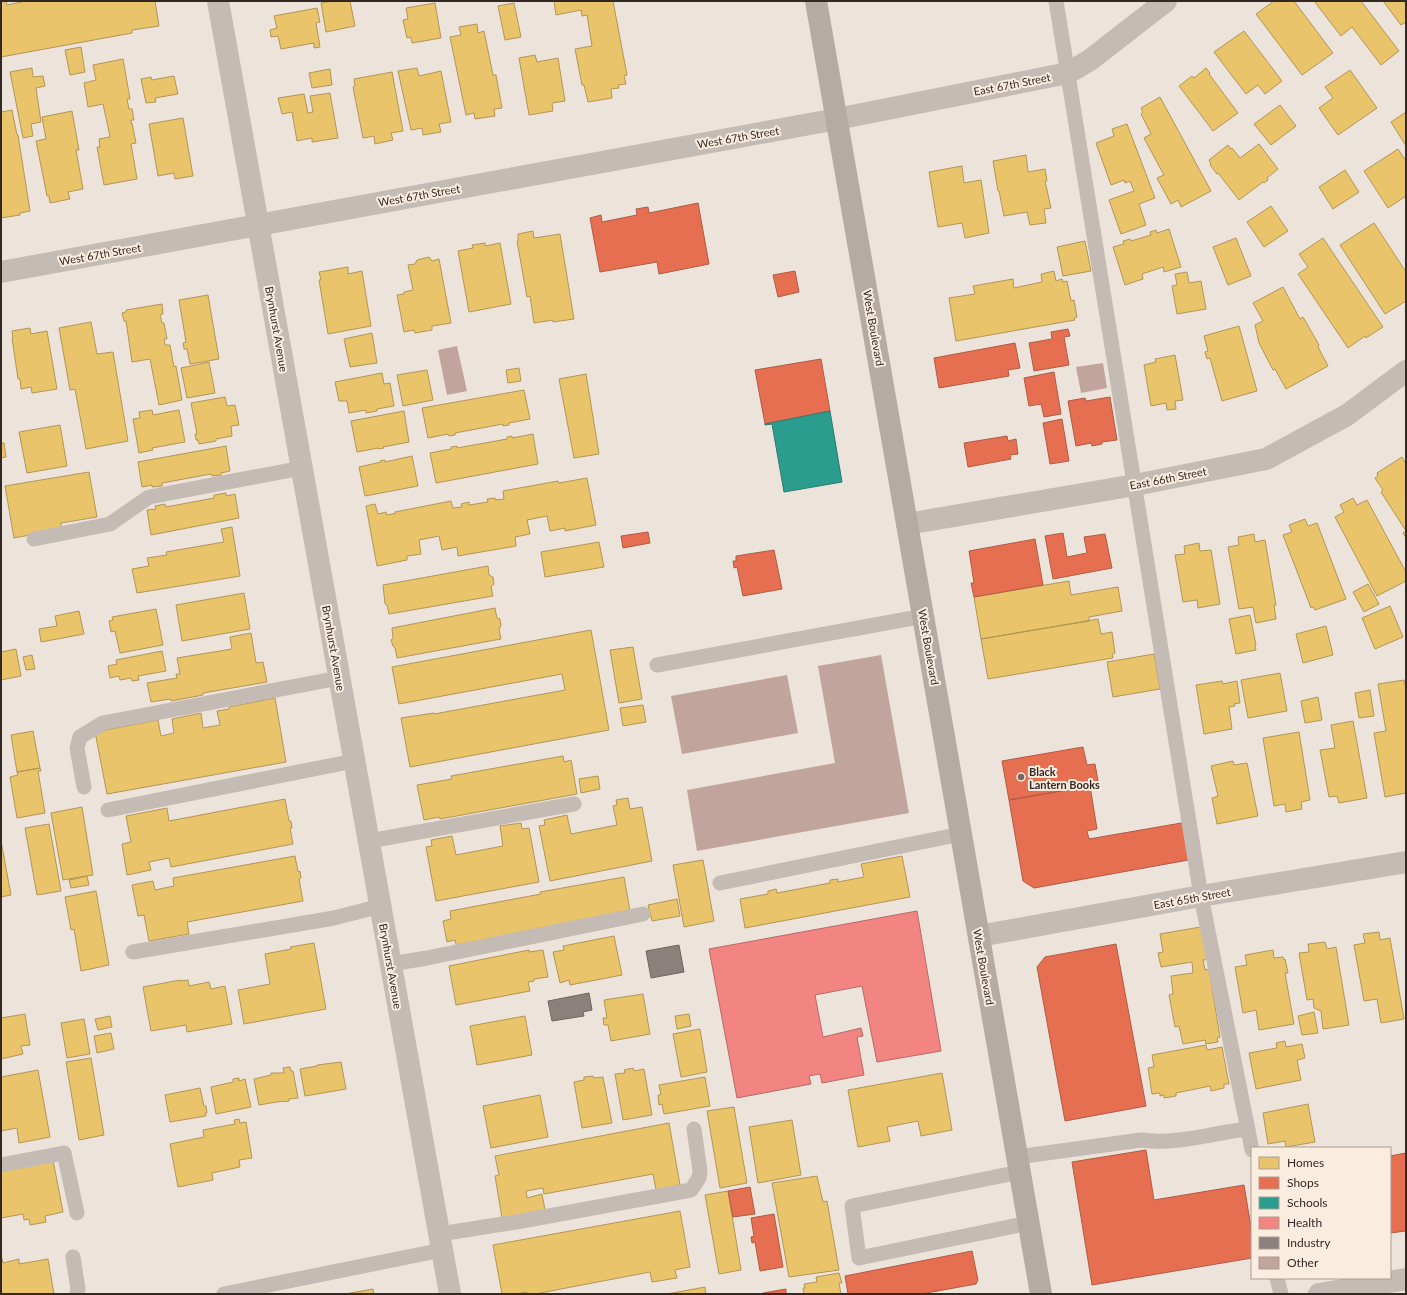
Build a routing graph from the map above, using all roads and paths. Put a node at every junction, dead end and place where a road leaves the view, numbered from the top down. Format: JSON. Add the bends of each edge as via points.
{"nodes":[{"id":1,"x":218,"y":1,"type":"edge"},
{"id":2,"x":816,"y":1,"type":"edge"},
{"id":3,"x":1056,"y":1,"type":"edge"},
{"id":4,"x":1166,"y":1,"type":"edge"},
{"id":5,"x":1068,"y":73,"type":"junction"},
{"id":6,"x":837,"y":119,"type":"junction"},
{"id":7,"x":258,"y":224,"type":"junction"},
{"id":8,"x":1,"y":272,"type":"edge"},
{"id":9,"x":1406,"y":371,"type":"edge"},
{"id":10,"x":302,"y":468,"type":"junction"},
{"id":11,"x":1135,"y":484,"type":"junction"},
{"id":12,"x":907,"y":524,"type":"junction"},
{"id":13,"x":34,"y":539,"type":"dead end"},
{"id":14,"x":924,"y":616,"type":"junction"},
{"id":15,"x":657,"y":665,"type":"dead end"},
{"id":16,"x":339,"y":678,"type":"junction"},
{"id":17,"x":354,"y":761,"type":"junction"},
{"id":18,"x":84,"y":787,"type":"dead end"},
{"id":19,"x":574,"y":804,"type":"dead end"},
{"id":20,"x":108,"y":810,"type":"dead end"},
{"id":21,"x":961,"y":834,"type":"junction"},
{"id":22,"x":369,"y":841,"type":"junction"},
{"id":23,"x":1406,"y":862,"type":"edge"},
{"id":24,"x":720,"y":883,"type":"dead end"},
{"id":25,"x":1201,"y":896,"type":"junction"},
{"id":26,"x":381,"y":906,"type":"junction"},
{"id":27,"x":643,"y":914,"type":"dead end"},
{"id":28,"x":979,"y":936,"type":"junction"},
{"id":29,"x":133,"y":952,"type":"dead end"},
{"id":30,"x":390,"y":964,"type":"junction"},
{"id":31,"x":694,"y":1129,"type":"dead end"},
{"id":32,"x":1248,"y":1129,"type":"junction"},
{"id":33,"x":1251,"y":1147,"type":"edge"},
{"id":34,"x":1018,"y":1164,"type":"junction"},
{"id":35,"x":1,"y":1165,"type":"edge"},
{"id":36,"x":77,"y":1213,"type":"dead end"},
{"id":37,"x":1029,"y":1223,"type":"junction"},
{"id":38,"x":441,"y":1242,"type":"junction"},
{"id":39,"x":72,"y":1257,"type":"dead end"},
{"id":40,"x":1277,"y":1279,"type":"edge"},
{"id":41,"x":1406,"y":1279,"type":"edge"},
{"id":42,"x":77,"y":1294,"type":"edge"},
{"id":43,"x":224,"y":1294,"type":"edge"},
{"id":44,"x":450,"y":1294,"type":"edge"},
{"id":45,"x":1041,"y":1294,"type":"edge"},
{"id":46,"x":1281,"y":1294,"type":"edge"},
{"id":47,"x":1320,"y":1294,"type":"edge"}],
"edges":[{"from":1,"to":7,"type":"street","name":"Brynhurst Avenue"},
{"from":2,"to":6,"type":"main road","name":"West Boulevard"},
{"from":3,"to":5,"type":"lane"},
{"from":4,"to":5,"type":"street","name":"East 67th Street","via":[[1090,60]]},
{"from":5,"to":6,"type":"street","name":"East 67th Street"},
{"from":5,"to":11,"type":"lane"},
{"from":6,"to":7,"type":"street","name":"West 67th Street"},
{"from":6,"to":12,"type":"main road","name":"West Boulevard"},
{"from":7,"to":8,"type":"street","name":"West 67th Street"},
{"from":7,"to":10,"type":"street","name":"Brynhurst Avenue"},
{"from":9,"to":11,"type":"street","name":"East 66th Street","via":[[1347,415],[1266,459]]},
{"from":10,"to":13,"type":"lane","via":[[149,497],[110,524]]},
{"from":10,"to":16,"type":"street","name":"Brynhurst Avenue"},
{"from":11,"to":12,"type":"street","name":"East 66th Street"},
{"from":11,"to":25,"type":"lane"},
{"from":12,"to":14,"type":"main road","name":"West Boulevard"},
{"from":14,"to":15,"type":"lane"},
{"from":14,"to":21,"type":"main road","name":"West Boulevard"},
{"from":16,"to":17,"type":"street","name":"Brynhurst Avenue"},
{"from":16,"to":18,"type":"lane","via":[[103,723],[80,737],[77,748]]},
{"from":17,"to":20,"type":"lane"},
{"from":17,"to":22,"type":"street","name":"Brynhurst Avenue"},
{"from":19,"to":22,"type":"lane"},
{"from":21,"to":24,"type":"lane"},
{"from":21,"to":28,"type":"main road","name":"West Boulevard"},
{"from":22,"to":26,"type":"street","name":"Brynhurst Avenue"},
{"from":23,"to":25,"type":"street","name":"East 65th Street"},
{"from":25,"to":28,"type":"street","name":"East 65th Street"},
{"from":25,"to":32,"type":"lane"},
{"from":26,"to":29,"type":"lane","via":[[334,918]]},
{"from":26,"to":30,"type":"street","name":"Brynhurst Avenue"},
{"from":27,"to":30,"type":"lane"},
{"from":28,"to":34,"type":"main road","name":"West Boulevard"},
{"from":30,"to":38,"type":"street","name":"Brynhurst Avenue"},
{"from":31,"to":38,"type":"lane","via":[[700,1171],[699,1178],[691,1190],[523,1221]]},
{"from":32,"to":33,"type":"lane"},
{"from":32,"to":34,"type":"lane","via":[[1226,1131],[1185,1141],[1141,1140]]},
{"from":34,"to":37,"type":"main road","name":"West Boulevard"},
{"from":34,"to":37,"type":"lane","via":[[852,1206],[859,1258]]},
{"from":35,"to":36,"type":"lane","via":[[64,1153]]},
{"from":37,"to":45,"type":"main road","name":"West Boulevard"},
{"from":38,"to":43,"type":"lane"},
{"from":38,"to":44,"type":"street","name":"Brynhurst Avenue"},
{"from":39,"to":42,"type":"lane"},
{"from":40,"to":46,"type":"lane"},
{"from":41,"to":47,"type":"street"}]}
